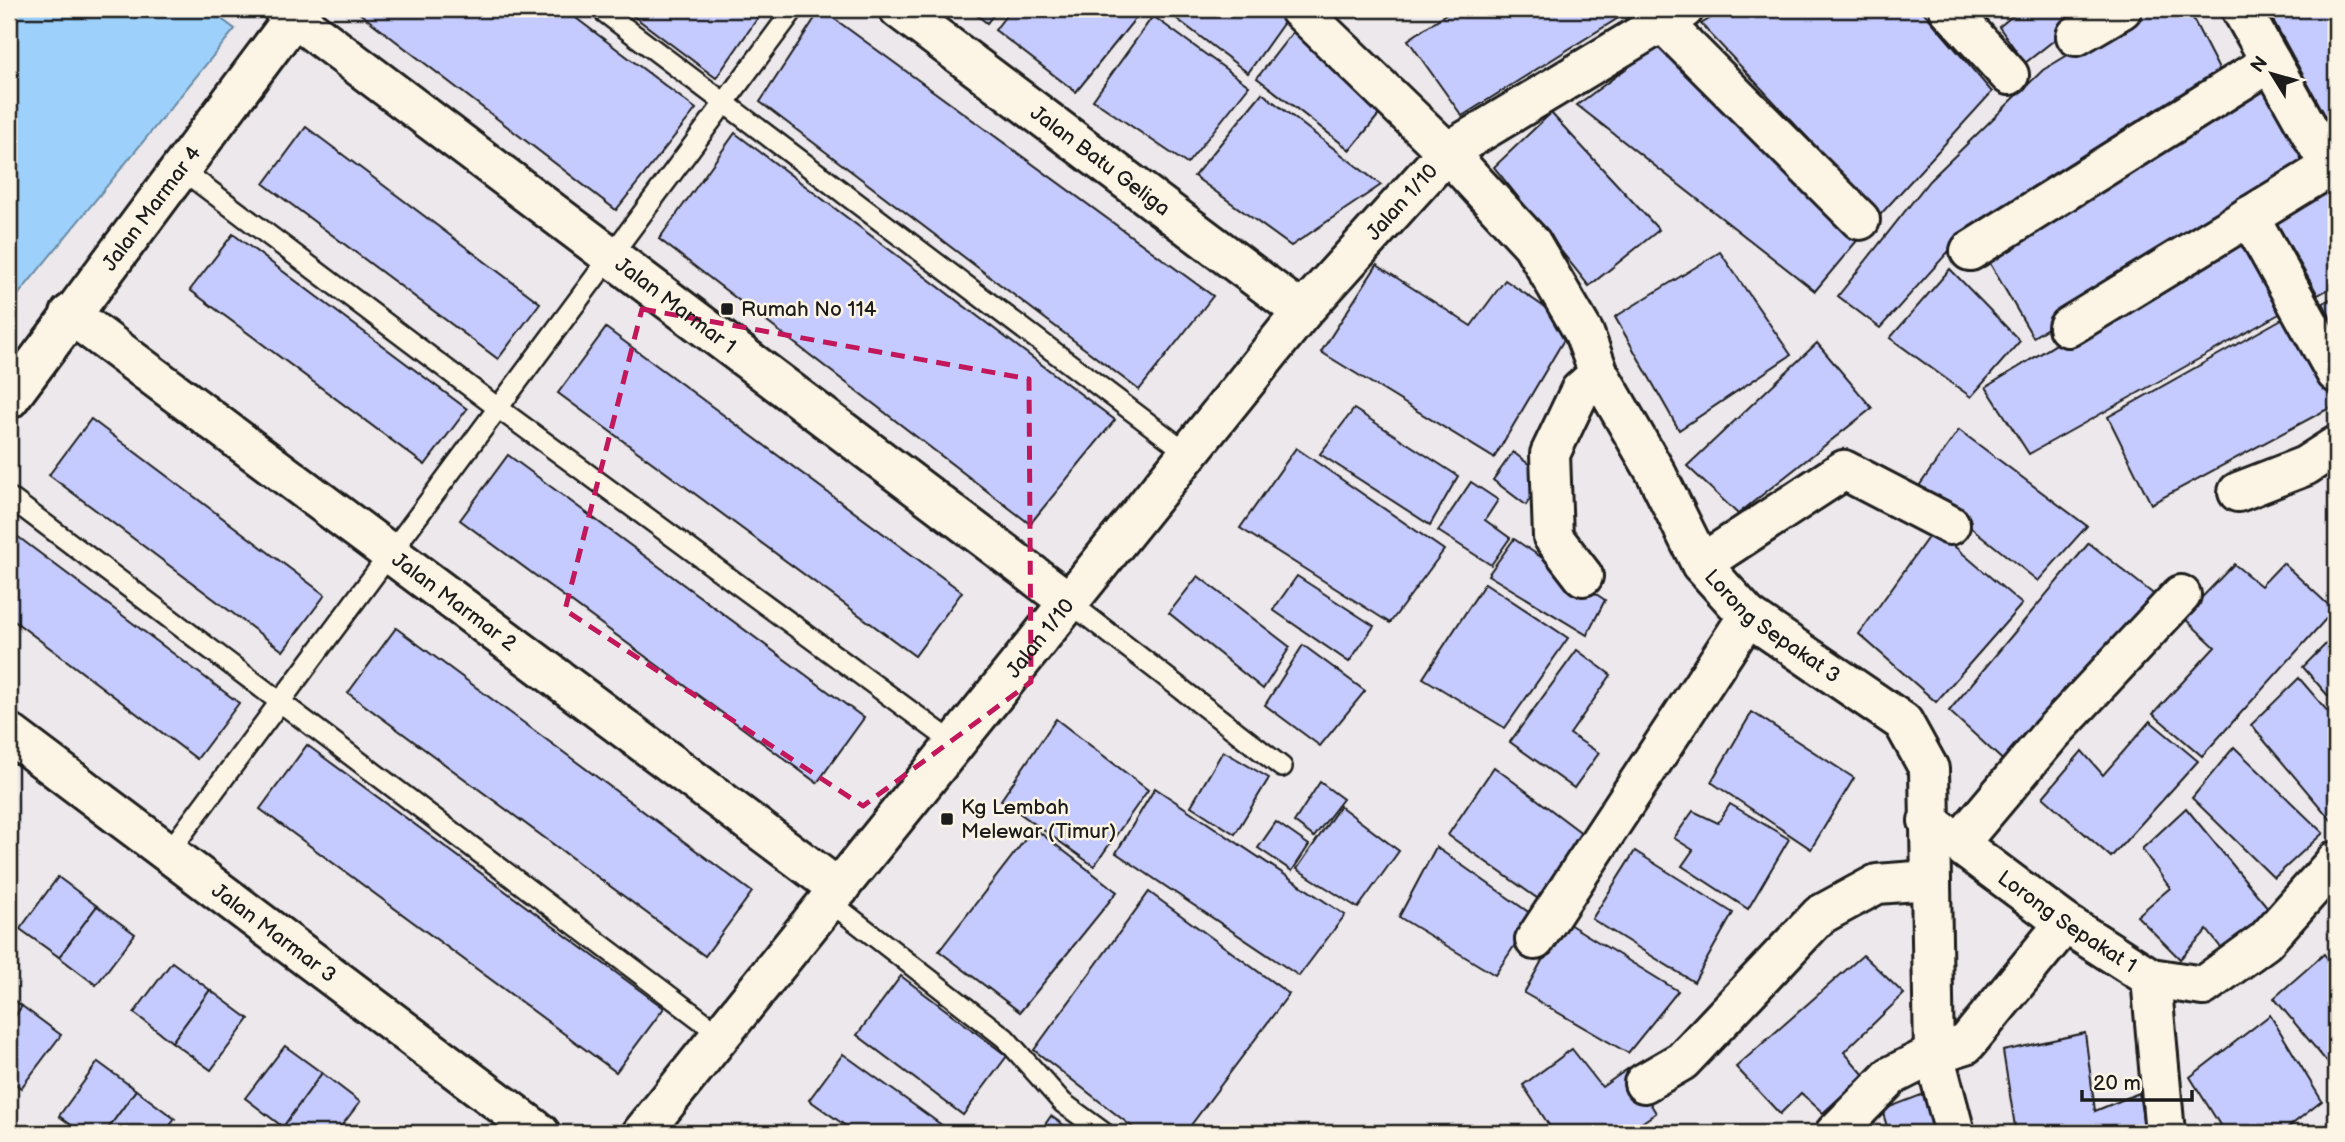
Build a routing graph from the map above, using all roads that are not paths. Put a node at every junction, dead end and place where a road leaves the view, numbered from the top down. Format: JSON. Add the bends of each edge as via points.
{"nodes":[{"id":1,"x":600,"y":9,"type":"edge"},
{"id":2,"x":794,"y":9,"type":"edge"},
{"id":3,"x":900,"y":9,"type":"edge"},
{"id":4,"x":1299,"y":9,"type":"edge"},
{"id":5,"x":1949,"y":9,"type":"edge"},
{"id":6,"x":2122,"y":9,"type":"edge"},
{"id":7,"x":2241,"y":9,"type":"edge"},
{"id":8,"x":288,"y":13,"type":"edge"},
{"id":9,"x":1673,"y":15,"type":"edge"},
{"id":10,"x":2076,"y":36,"type":"dead end"},
{"id":11,"x":2272,"y":62,"type":"junction"},
{"id":12,"x":2009,"y":75,"type":"dead end"},
{"id":13,"x":724,"y":102,"type":"junction"},
{"id":14,"x":1447,"y":152,"type":"junction"},
{"id":15,"x":181,"y":169,"type":"junction"},
{"id":16,"x":2249,"y":216,"type":"junction"},
{"id":17,"x":1860,"y":220,"type":"dead end"},
{"id":18,"x":1970,"y":251,"type":"dead end"},
{"id":19,"x":610,"y":256,"type":"junction"},
{"id":20,"x":1302,"y":312,"type":"junction"},
{"id":21,"x":70,"y":314,"type":"junction"},
{"id":22,"x":2068,"y":327,"type":"dead end"},
{"id":23,"x":2336,"y":373,"type":"edge"},
{"id":24,"x":1599,"y":374,"type":"junction"},
{"id":25,"x":9,"y":399,"type":"edge"},
{"id":26,"x":498,"y":408,"type":"junction"},
{"id":27,"x":2336,"y":446,"type":"edge"},
{"id":28,"x":1189,"y":454,"type":"junction"},
{"id":29,"x":2238,"y":492,"type":"dead end"},
{"id":30,"x":9,"y":497,"type":"edge"},
{"id":31,"x":1950,"y":525,"type":"dead end"},
{"id":32,"x":391,"y":552,"type":"junction"},
{"id":33,"x":1701,"y":564,"type":"junction"},
{"id":34,"x":1583,"y":576,"type":"dead end"},
{"id":35,"x":2181,"y":596,"type":"dead end"},
{"id":36,"x":1069,"y":602,"type":"junction"},
{"id":37,"x":1748,"y":616,"type":"junction"},
{"id":38,"x":279,"y":704,"type":"junction"},
{"id":39,"x":9,"y":733,"type":"edge"},
{"id":40,"x":955,"y":744,"type":"junction"},
{"id":41,"x":1282,"y":767,"type":"dead end"},
{"id":42,"x":1928,"y":821,"type":"junction"},
{"id":43,"x":1960,"y":842,"type":"junction"},
{"id":44,"x":168,"y":853,"type":"junction"},
{"id":45,"x":2336,"y":861,"type":"edge"},
{"id":46,"x":1928,"y":880,"type":"junction"},
{"id":47,"x":834,"y":895,"type":"junction"},
{"id":48,"x":2065,"y":923,"type":"junction"},
{"id":49,"x":1535,"y":940,"type":"dead end"},
{"id":50,"x":2151,"y":978,"type":"junction"},
{"id":51,"x":721,"y":1035,"type":"junction"},
{"id":52,"x":1934,"y":1054,"type":"junction"},
{"id":53,"x":1644,"y":1083,"type":"dead end"},
{"id":54,"x":540,"y":1133,"type":"edge"},
{"id":55,"x":642,"y":1133,"type":"edge"},
{"id":56,"x":1104,"y":1133,"type":"edge"},
{"id":57,"x":1835,"y":1133,"type":"edge"},
{"id":58,"x":1955,"y":1133,"type":"edge"},
{"id":59,"x":2165,"y":1133,"type":"edge"}],
"edges":[{"from":1,"to":13,"type":"lane"},
{"from":2,"to":13,"type":"lane"},
{"from":3,"to":20,"type":"street","name":"Jalan Batu Geliga"},
{"from":4,"to":14,"type":"street","name":"Lorong Sepakat 3"},
{"from":5,"to":12,"type":"street"},
{"from":6,"to":10,"type":"street"},
{"from":7,"to":11,"type":"street"},
{"from":8,"to":15,"type":"street","name":"Jalan Marmar 4"},
{"from":8,"to":19,"type":"street","name":"Jalan Marmar 1"},
{"from":9,"to":14,"type":"street","name":"Jalan 1/10"},
{"from":9,"to":17,"type":"street"},
{"from":11,"to":16,"type":"street","via":[[2330,167]]},
{"from":11,"to":18,"type":"street"},
{"from":13,"to":19,"type":"lane"},
{"from":13,"to":28,"type":"lane"},
{"from":14,"to":20,"type":"street","name":"Jalan 1/10"},
{"from":14,"to":24,"type":"street","name":"Lorong Sepakat 3","via":[[1532,244],[1584,333]]},
{"from":15,"to":21,"type":"street","name":"Jalan Marmar 4"},
{"from":15,"to":26,"type":"lane"},
{"from":16,"to":22,"type":"street"},
{"from":16,"to":23,"type":"street"},
{"from":19,"to":26,"type":"lane"},
{"from":19,"to":36,"type":"street","name":"Jalan Marmar 1"},
{"from":20,"to":28,"type":"street","name":"Jalan 1/10"},
{"from":21,"to":25,"type":"street","name":"Jalan Marmar 4"},
{"from":21,"to":32,"type":"street","name":"Jalan Marmar 2"},
{"from":24,"to":33,"type":"street","name":"Lorong Sepakat 3","via":[[1657,473]]},
{"from":24,"to":34,"type":"street","via":[[1580,391],[1550,454],[1553,537]]},
{"from":26,"to":32,"type":"lane"},
{"from":26,"to":40,"type":"lane"},
{"from":27,"to":29,"type":"street","via":[[2305,466]]},
{"from":28,"to":36,"type":"street","name":"Jalan 1/10"},
{"from":30,"to":38,"type":"lane"},
{"from":31,"to":33,"type":"street","via":[[1844,470]]},
{"from":32,"to":38,"type":"lane"},
{"from":32,"to":47,"type":"street","name":"Jalan Marmar 2"},
{"from":33,"to":37,"type":"street","name":"Lorong Sepakat 3"},
{"from":35,"to":43,"type":"street","via":[[2051,734]]},
{"from":36,"to":40,"type":"street","name":"Jalan 1/10"},
{"from":36,"to":41,"type":"lane"},
{"from":37,"to":42,"type":"street","name":"Lorong Sepakat 3","via":[[1903,722],[1929,768]]},
{"from":37,"to":49,"type":"street"},
{"from":38,"to":44,"type":"lane"},
{"from":38,"to":51,"type":"lane"},
{"from":39,"to":44,"type":"street","name":"Jalan Marmar 3"},
{"from":40,"to":47,"type":"street","name":"Jalan 1/10"},
{"from":42,"to":43,"type":"street","name":"Lorong Sepakat 1"},
{"from":42,"to":46,"type":"street","name":"Lorong Sepakat 3"},
{"from":43,"to":48,"type":"street","name":"Lorong Sepakat 1"},
{"from":44,"to":54,"type":"street","name":"Jalan Marmar 3"},
{"from":45,"to":50,"type":"street","name":"Lorong Sepakat 1","via":[[2265,942],[2203,986]]},
{"from":46,"to":52,"type":"street","name":"Lorong Sepakat 3"},
{"from":46,"to":53,"type":"street","via":[[1877,884],[1820,915],[1682,1061]]},
{"from":47,"to":51,"type":"street","name":"Jalan 1/10"},
{"from":47,"to":56,"type":"lane","via":[[1004,1038],[1063,1102]]},
{"from":48,"to":50,"type":"street","name":"Lorong Sepakat 1"},
{"from":48,"to":52,"type":"street","via":[[1966,1044]]},
{"from":50,"to":59,"type":"street"},
{"from":51,"to":55,"type":"street","name":"Jalan 1/10"},
{"from":52,"to":57,"type":"street","via":[[1891,1076]]},
{"from":52,"to":58,"type":"street","name":"Lorong Sepakat 3"}]}
